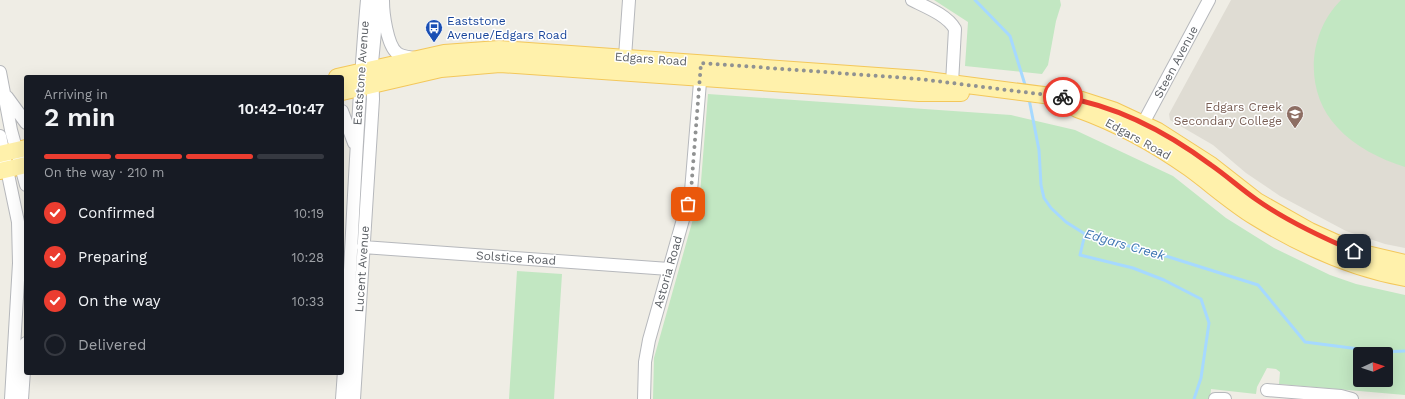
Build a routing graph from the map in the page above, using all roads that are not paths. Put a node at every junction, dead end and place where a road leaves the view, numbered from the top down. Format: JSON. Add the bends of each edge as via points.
{"nodes":[{"id":1,"x":367,"y":0,"type":"edge"},
{"id":2,"x":378,"y":0,"type":"edge"},
{"id":3,"x":383,"y":0,"type":"edge"},
{"id":4,"x":629,"y":0,"type":"edge"},
{"id":5,"x":912,"y":0,"type":"edge"},
{"id":6,"x":1209,"y":0,"type":"edge"},
{"id":7,"x":625,"y":57,"type":"junction"},
{"id":8,"x":419,"y":58,"type":"junction"},
{"id":9,"x":701,"y":70,"type":"junction"},
{"id":10,"x":0,"y":72,"type":"edge"},
{"id":11,"x":344,"y":77,"type":"edge"},
{"id":12,"x":367,"y":78,"type":"junction"},
{"id":13,"x":952,"y":83,"type":"junction"},
{"id":14,"x":344,"y":91,"type":"edge"},
{"id":15,"x":1000,"y":92,"type":"junction"},
{"id":16,"x":5,"y":94,"type":"junction"},
{"id":17,"x":344,"y":116,"type":"edge"},
{"id":18,"x":24,"y":120,"type":"edge"},
{"id":19,"x":1140,"y":130,"type":"junction"},
{"id":20,"x":0,"y":136,"type":"edge"},
{"id":21,"x":369,"y":138,"type":"joint"},
{"id":22,"x":355,"y":146,"type":"junction"},
{"id":23,"x":12,"y":151,"type":"edge"},
{"id":24,"x":14,"y":168,"type":"edge"},
{"id":25,"x":24,"y":182,"type":"edge"},
{"id":26,"x":363,"y":247,"type":"junction"},
{"id":27,"x":1405,"y":264,"type":"edge"},
{"id":28,"x":669,"y":269,"type":"junction"},
{"id":29,"x":1405,"y":278,"type":"edge"},
{"id":30,"x":344,"y":369,"type":"edge"},
{"id":31,"x":24,"y":371,"type":"edge"},
{"id":32,"x":344,"y":375,"type":"edge"},
{"id":33,"x":1267,"y":390,"type":"dead end"},
{"id":34,"x":11,"y":399,"type":"edge"},
{"id":35,"x":22,"y":399,"type":"edge"},
{"id":36,"x":342,"y":399,"type":"edge"},
{"id":37,"x":354,"y":399,"type":"edge"},
{"id":38,"x":644,"y":399,"type":"edge"},
{"id":39,"x":1215,"y":399,"type":"edge"},
{"id":40,"x":1224,"y":399,"type":"edge"},
{"id":41,"x":1352,"y":399,"type":"edge"}],
"edges":[{"from":1,"to":12,"type":"street","name":"Eaststone Avenue"},
{"from":2,"to":12,"type":"street","name":"Eaststone Avenue"},
{"from":3,"to":8,"type":"street","via":[[386,27],[392,47],[402,56]]},
{"from":4,"to":7,"type":"street"},
{"from":5,"to":13,"type":"street","via":[[944,19],[955,30]]},
{"from":6,"to":19,"type":"street","name":"Steen Avenue"},
{"from":7,"to":8,"type":"main road","name":"Edgars Road","via":[[499,49]]},
{"from":7,"to":9,"type":"main road","name":"Edgars Road"},
{"from":8,"to":12,"type":"main road","name":"Edgars Road"},
{"from":9,"to":12,"type":"main road","name":"Edgars Road","via":[[480,64]]},
{"from":9,"to":13,"type":"main road","name":"Edgars Road","via":[[920,79]]},
{"from":9,"to":15,"type":"main road","name":"Edgars Road","via":[[919,93]]},
{"from":9,"to":28,"type":"street","name":"Astoria Road","via":[[691,191]]},
{"from":10,"to":16,"type":"street"},
{"from":11,"to":12,"type":"main road","name":"Edgars Road"},
{"from":12,"to":14,"type":"main road","name":"Edgars Road"},
{"from":12,"to":21,"type":"street","name":"Eaststone Avenue"},
{"from":12,"to":22,"type":"street","name":"Eaststone Avenue"},
{"from":13,"to":15,"type":"main road","name":"Edgars Road"},
{"from":15,"to":19,"type":"main road","name":"Edgars Road","via":[[1058,100],[1095,116]]},
{"from":16,"to":18,"type":"street"},
{"from":16,"to":23,"type":"street","via":[[12,130]]},
{"from":17,"to":22,"type":"street"},
{"from":19,"to":27,"type":"main road","name":"Edgars Road","via":[[1198,155],[1257,201],[1288,219],[1354,251]]},
{"from":19,"to":29,"type":"main road","name":"Edgars Road","via":[[1253,216],[1307,247],[1362,269]]},
{"from":20,"to":23,"type":"street"},
{"from":21,"to":26,"type":"street","name":"Lucent Avenue"},
{"from":22,"to":30,"type":"street","name":"Lucent Avenue"},
{"from":23,"to":24,"type":"street"},
{"from":24,"to":25,"type":"street"},
{"from":24,"to":34,"type":"street","via":[[19,263]]},
{"from":26,"to":28,"type":"street","name":"Solstice Road"},
{"from":26,"to":37,"type":"street","name":"Lucent Avenue"},
{"from":28,"to":38,"type":"street","name":"Astoria Road","via":[[649,340],[645,362]]},
{"from":31,"to":35,"type":"street"},
{"from":32,"to":36,"type":"street","name":"Lucent Avenue"},
{"from":33,"to":41,"type":"street"},
{"from":39,"to":40,"type":"street"}]}
